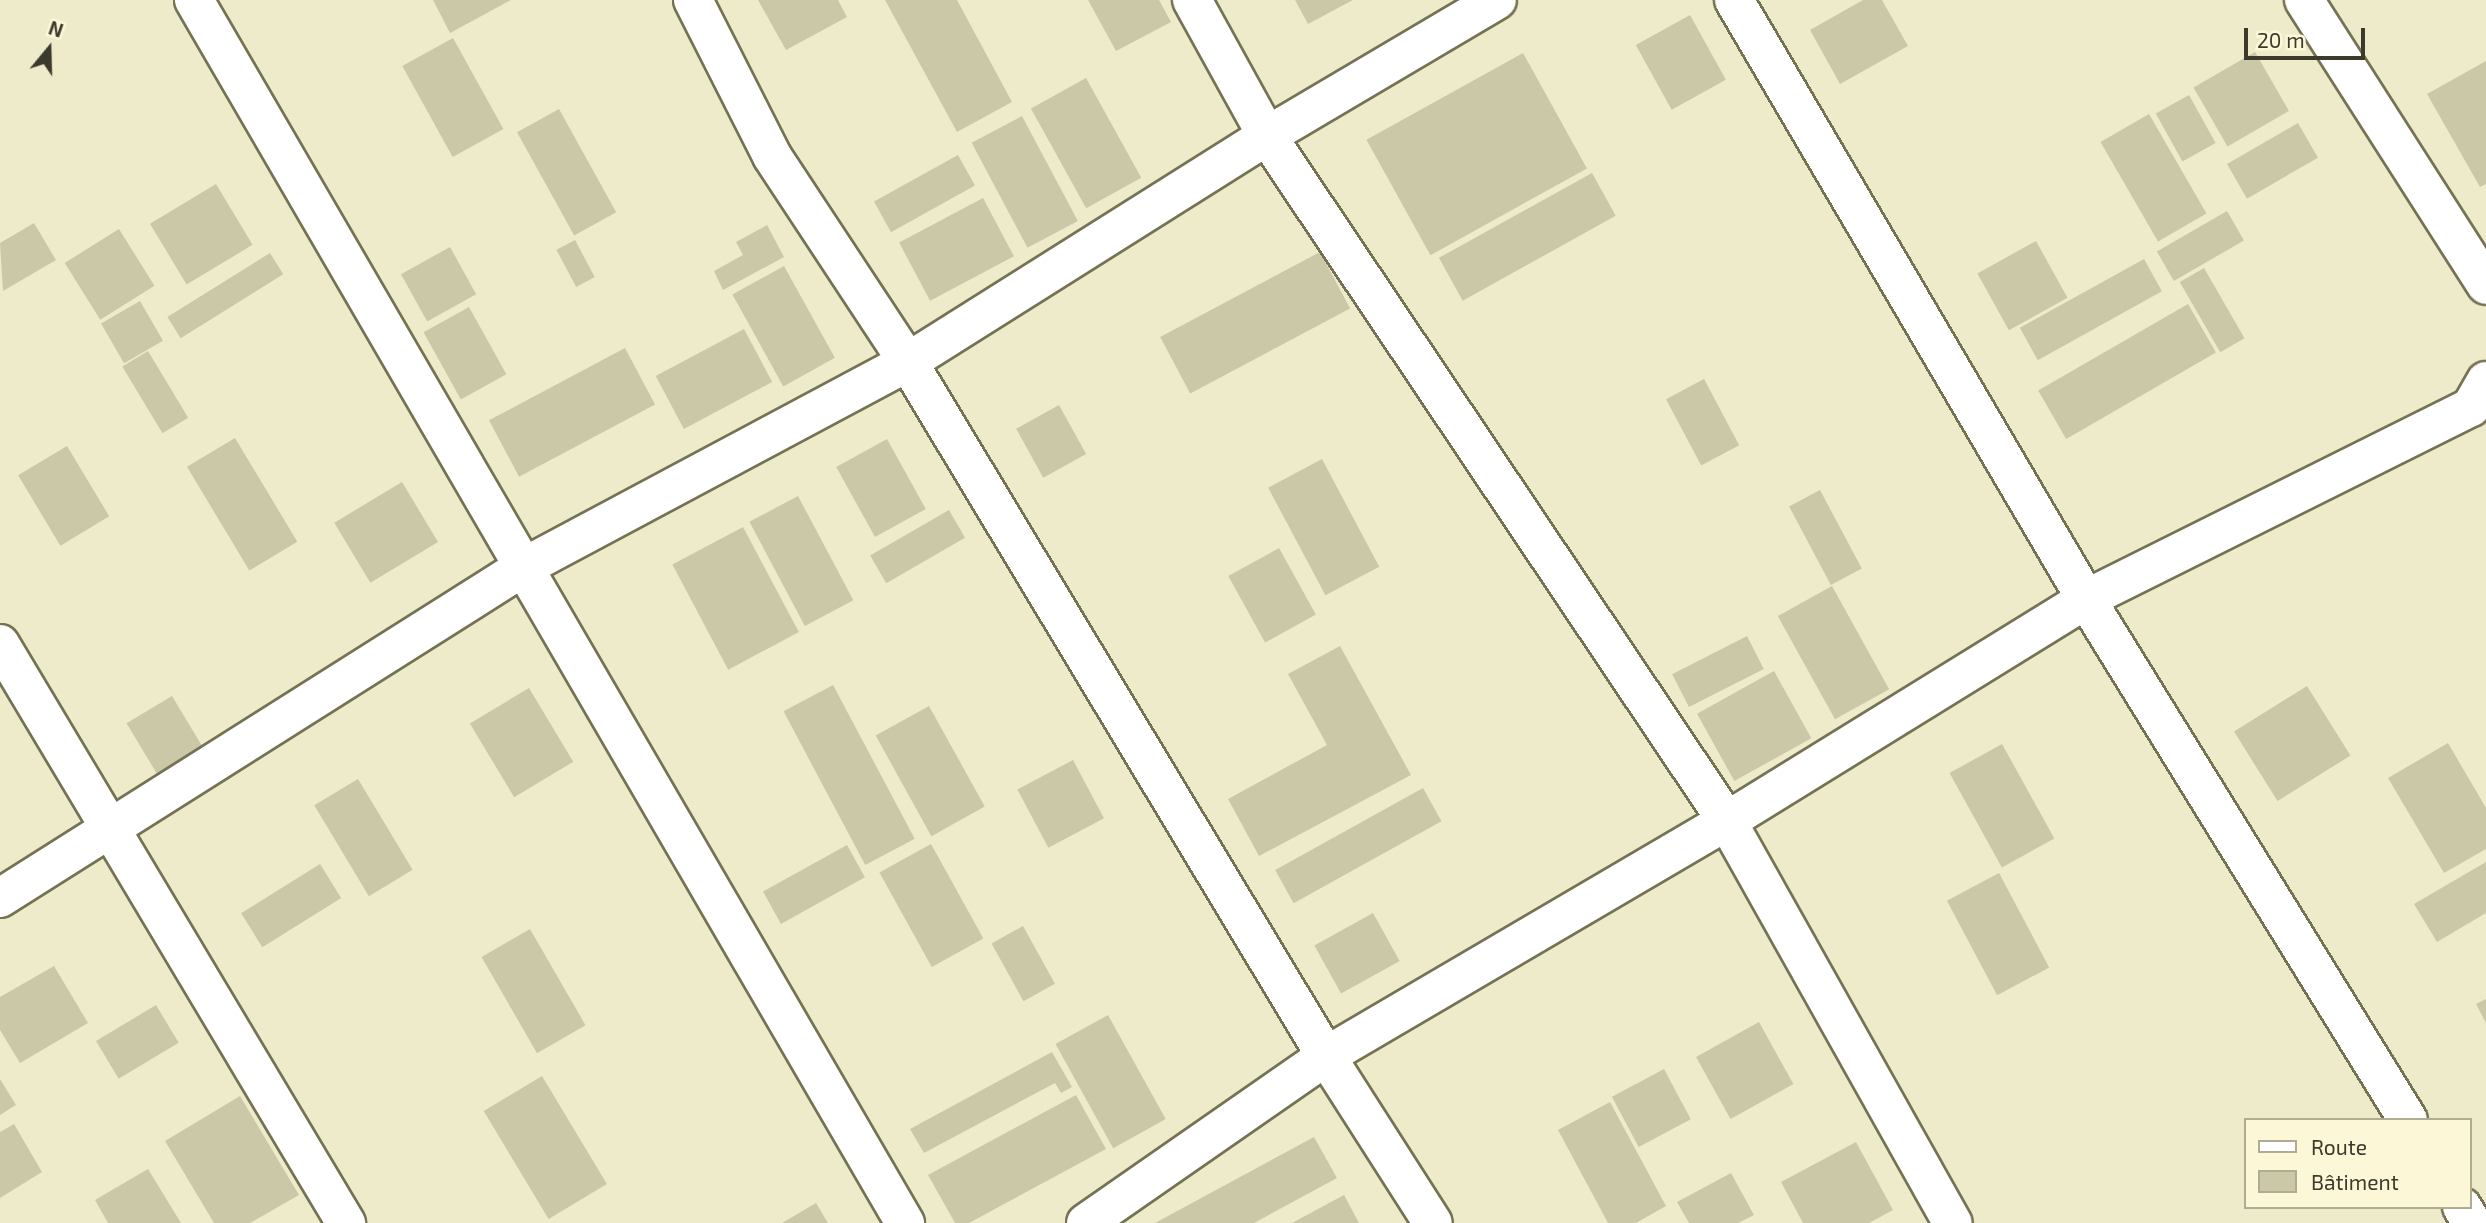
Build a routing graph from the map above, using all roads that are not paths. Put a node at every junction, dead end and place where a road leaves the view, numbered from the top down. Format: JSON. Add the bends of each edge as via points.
{"nodes":[{"id":1,"x":194,"y":0,"type":"edge"},
{"id":2,"x":693,"y":0,"type":"edge"},
{"id":3,"x":1192,"y":0,"type":"edge"},
{"id":4,"x":1497,"y":0,"type":"edge"},
{"id":5,"x":1734,"y":0,"type":"edge"},
{"id":6,"x":2304,"y":0,"type":"edge"},
{"id":7,"x":1267,"y":136,"type":"junction"},
{"id":8,"x":2486,"y":285,"type":"edge"},
{"id":9,"x":908,"y":362,"type":"junction"},
{"id":10,"x":2481,"y":406,"type":"edge"},
{"id":11,"x":522,"y":568,"type":"junction"},
{"id":12,"x":2086,"y":599,"type":"junction"},
{"id":13,"x":0,"y":644,"type":"edge"},
{"id":14,"x":1727,"y":821,"type":"junction"},
{"id":15,"x":108,"y":832,"type":"junction"},
{"id":16,"x":0,"y":898,"type":"edge"},
{"id":17,"x":1326,"y":1056,"type":"junction"},
{"id":18,"x":2407,"y":1118,"type":"edge"},
{"id":19,"x":346,"y":1223,"type":"edge"},
{"id":20,"x":905,"y":1223,"type":"edge"},
{"id":21,"x":1086,"y":1223,"type":"edge"},
{"id":22,"x":1433,"y":1223,"type":"edge"},
{"id":23,"x":1953,"y":1223,"type":"edge"}],
"edges":[{"from":1,"to":11,"type":"street"},
{"from":2,"to":9,"type":"street","via":[[772,156]]},
{"from":3,"to":7,"type":"street"},
{"from":4,"to":7,"type":"street"},
{"from":5,"to":12,"type":"street"},
{"from":6,"to":8,"type":"street"},
{"from":7,"to":9,"type":"street"},
{"from":7,"to":14,"type":"street"},
{"from":9,"to":11,"type":"street"},
{"from":9,"to":17,"type":"street"},
{"from":10,"to":12,"type":"street"},
{"from":11,"to":15,"type":"street"},
{"from":11,"to":20,"type":"street"},
{"from":12,"to":14,"type":"street"},
{"from":12,"to":18,"type":"street"},
{"from":13,"to":15,"type":"street"},
{"from":14,"to":17,"type":"street"},
{"from":14,"to":23,"type":"street"},
{"from":15,"to":16,"type":"street"},
{"from":15,"to":19,"type":"street"},
{"from":17,"to":21,"type":"street"},
{"from":17,"to":22,"type":"street"}]}
